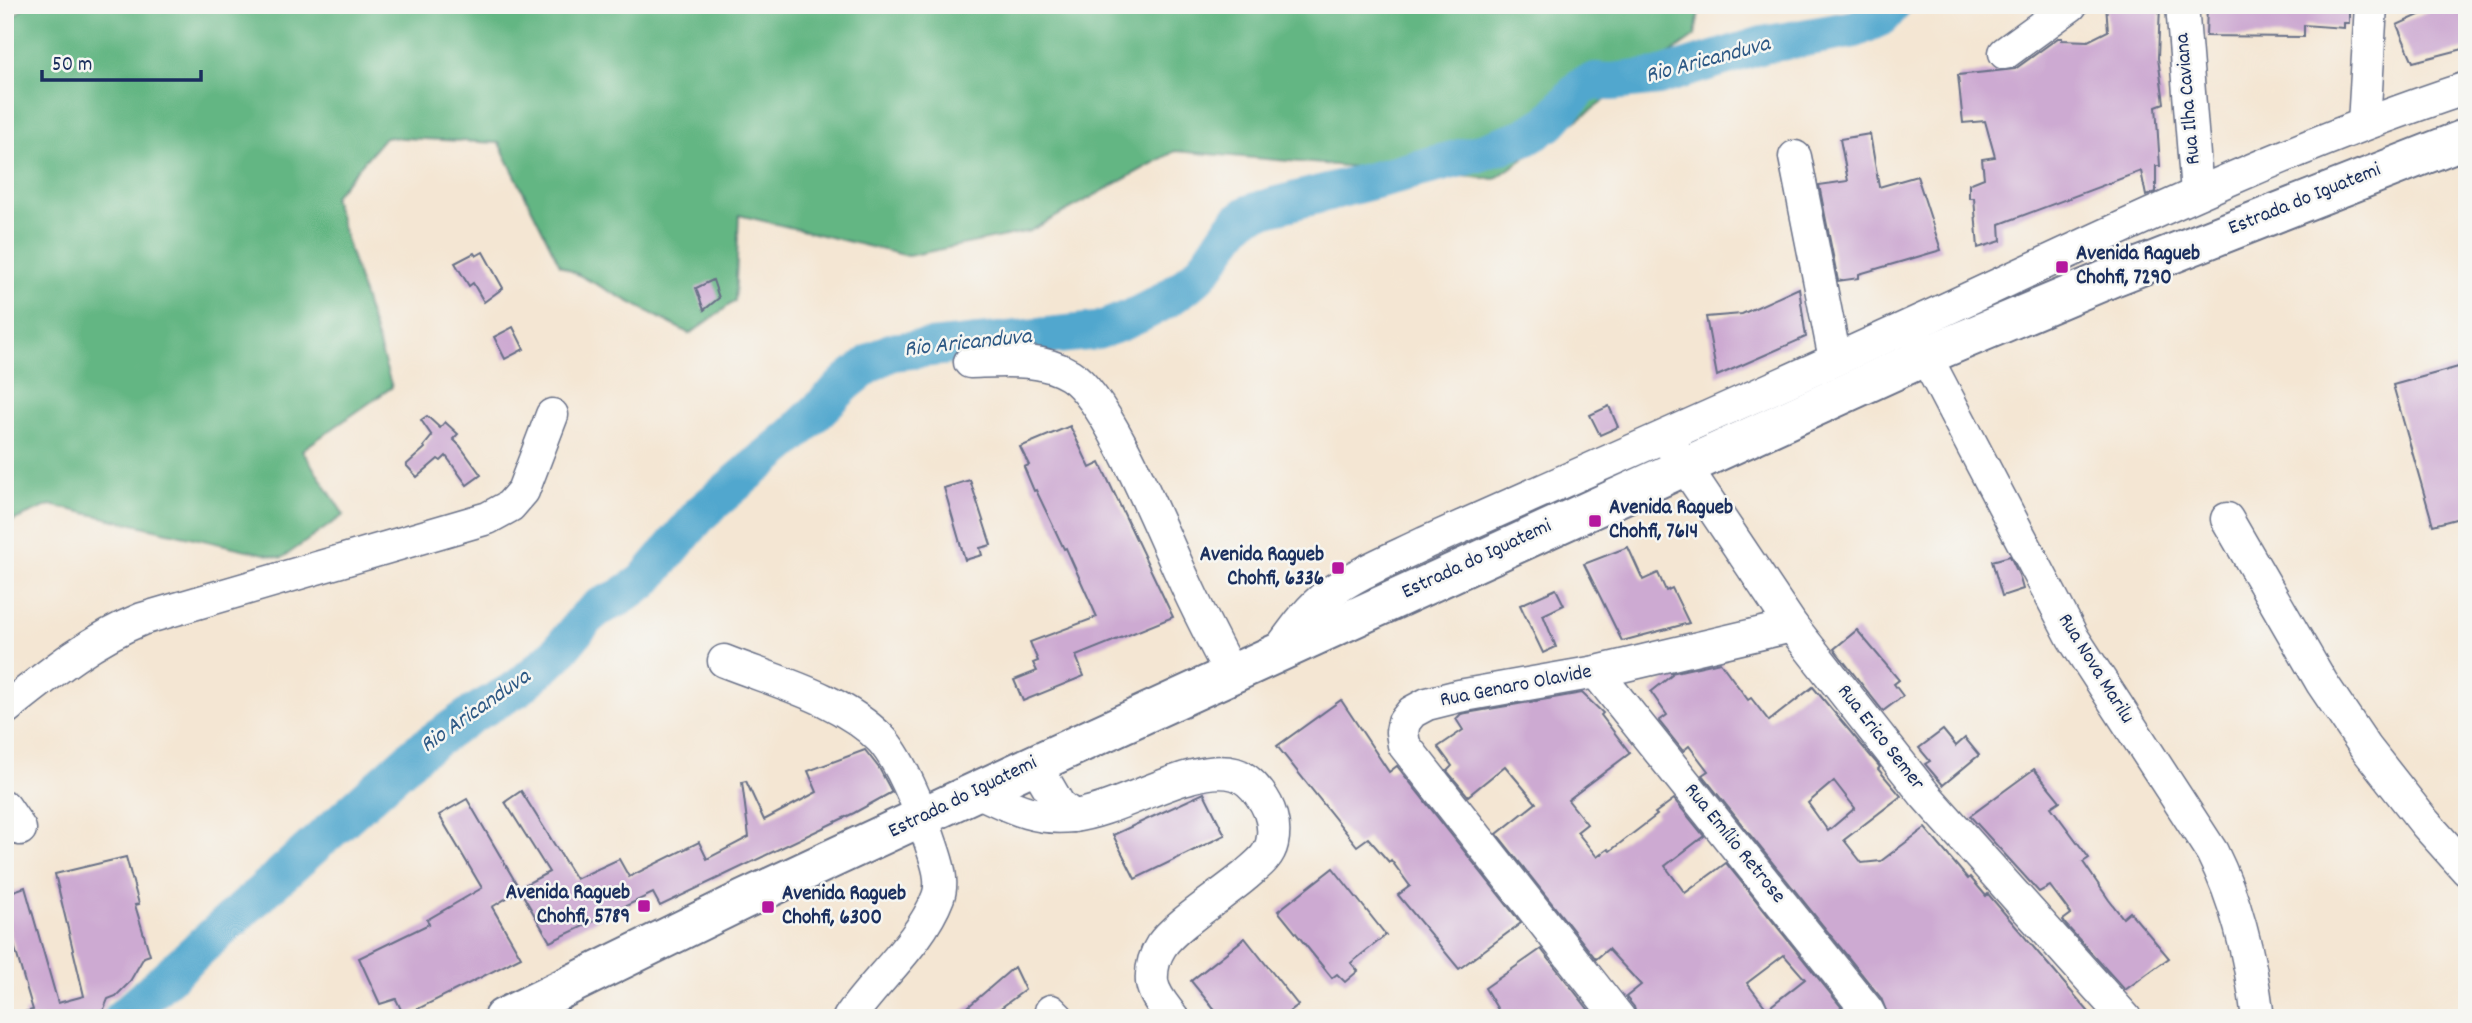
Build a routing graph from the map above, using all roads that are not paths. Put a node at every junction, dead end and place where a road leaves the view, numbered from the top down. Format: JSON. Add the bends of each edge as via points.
{"nodes":[{"id":1,"x":2071,"y":5,"type":"edge"},
{"id":2,"x":2182,"y":5,"type":"edge"},
{"id":3,"x":2371,"y":5,"type":"edge"},
{"id":4,"x":2005,"y":53,"type":"dead end"},
{"id":5,"x":2467,"y":88,"type":"edge"},
{"id":6,"x":2364,"y":124,"type":"junction"},
{"id":7,"x":2467,"y":138,"type":"edge"},
{"id":8,"x":1795,"y":158,"type":"dead end"},
{"id":9,"x":2197,"y":193,"type":"junction"},
{"id":10,"x":1918,"y":342,"type":"junction"},
{"id":11,"x":1835,"y":359,"type":"junction"},
{"id":12,"x":970,"y":362,"type":"dead end"},
{"id":13,"x":552,"y":415,"type":"dead end"},
{"id":14,"x":1664,"y":436,"type":"junction"},
{"id":15,"x":1687,"y":467,"type":"junction"},
{"id":16,"x":2227,"y":519,"type":"dead end"},
{"id":17,"x":1792,"y":626,"type":"junction"},
{"id":18,"x":1277,"y":653,"type":"junction"},
{"id":19,"x":724,"y":661,"type":"dead end"},
{"id":20,"x":1595,"y":672,"type":"junction"},
{"id":21,"x":1231,"y":674,"type":"junction"},
{"id":22,"x":5,"y":709,"type":"edge"},
{"id":23,"x":1035,"y":764,"type":"junction"},
{"id":24,"x":977,"y":791,"type":"junction"},
{"id":25,"x":1073,"y":816,"type":"junction"},
{"id":26,"x":923,"y":818,"type":"junction"},
{"id":27,"x":2467,"y":870,"type":"edge"},
{"id":28,"x":503,"y":1018,"type":"edge"},
{"id":29,"x":849,"y":1018,"type":"edge"},
{"id":30,"x":1173,"y":1018,"type":"edge"},
{"id":31,"x":1619,"y":1018,"type":"edge"},
{"id":32,"x":1871,"y":1018,"type":"edge"},
{"id":33,"x":2125,"y":1018,"type":"edge"},
{"id":34,"x":2258,"y":1018,"type":"edge"}],
"edges":[{"from":1,"to":4,"type":"street"},
{"from":2,"to":9,"type":"street","name":"Rua Ilha Caviana"},
{"from":3,"to":6,"type":"street"},
{"from":5,"to":6,"type":"street"},
{"from":6,"to":9,"type":"street"},
{"from":7,"to":10,"type":"main road","name":"Estrada do Iguatemi","via":[[2113,277]]},
{"from":8,"to":11,"type":"street"},
{"from":9,"to":10,"type":"street"},
{"from":10,"to":11,"type":"street"},
{"from":10,"to":15,"type":"main road","name":"Estrada do Iguatemi"},
{"from":10,"to":34,"type":"street","name":"Rua Nova Marilu","via":[[2073,638],[2225,878],[2252,969]]},
{"from":11,"to":14,"type":"street"},
{"from":12,"to":21,"type":"street","via":[[1044,365],[1085,385],[1124,452]]},
{"from":13,"to":22,"type":"street","via":[[523,491],[510,506],[488,518],[119,628],[80,650]]},
{"from":14,"to":15,"type":"street","name":"Rua Erico Semer"},
{"from":14,"to":18,"type":"street","via":[[1354,578],[1326,595]]},
{"from":15,"to":17,"type":"street","name":"Rua Erico Semer"},
{"from":15,"to":18,"type":"main road","name":"Estrada do Iguatemi"},
{"from":16,"to":27,"type":"street","via":[[2322,683],[2366,748]]},
{"from":17,"to":20,"type":"street","name":"Rua Genaro Olavide"},
{"from":17,"to":33,"type":"street","name":"Rua Erico Semer","via":[[1925,795]]},
{"from":18,"to":21,"type":"main road","name":"Estrada do Iguatemi"},
{"from":19,"to":26,"type":"street","via":[[851,715],[884,742]]},
{"from":20,"to":31,"type":"street","name":"Rua Genaro Olavide","via":[[1427,704],[1412,712],[1402,732],[1404,745]]},
{"from":20,"to":32,"type":"street","name":"Rua Emílio Retrose"},
{"from":21,"to":23,"type":"main road","name":"Estrada do Iguatemi"},
{"from":23,"to":24,"type":"main road","name":"Estrada do Iguatemi"},
{"from":23,"to":25,"type":"street","via":[[1059,804]]},
{"from":24,"to":25,"type":"street","via":[[1020,812]]},
{"from":24,"to":26,"type":"main road","name":"Estrada do Iguatemi"},
{"from":25,"to":30,"type":"street","via":[[1105,810],[1203,773],[1221,771],[1251,782],[1271,814],[1274,831],[1266,857],[1161,946],[1152,966],[1153,984]]},
{"from":26,"to":28,"type":"main road","name":"Estrada do Iguatemi"},
{"from":26,"to":29,"type":"street","via":[[940,877],[939,894],[927,920]]}]}
